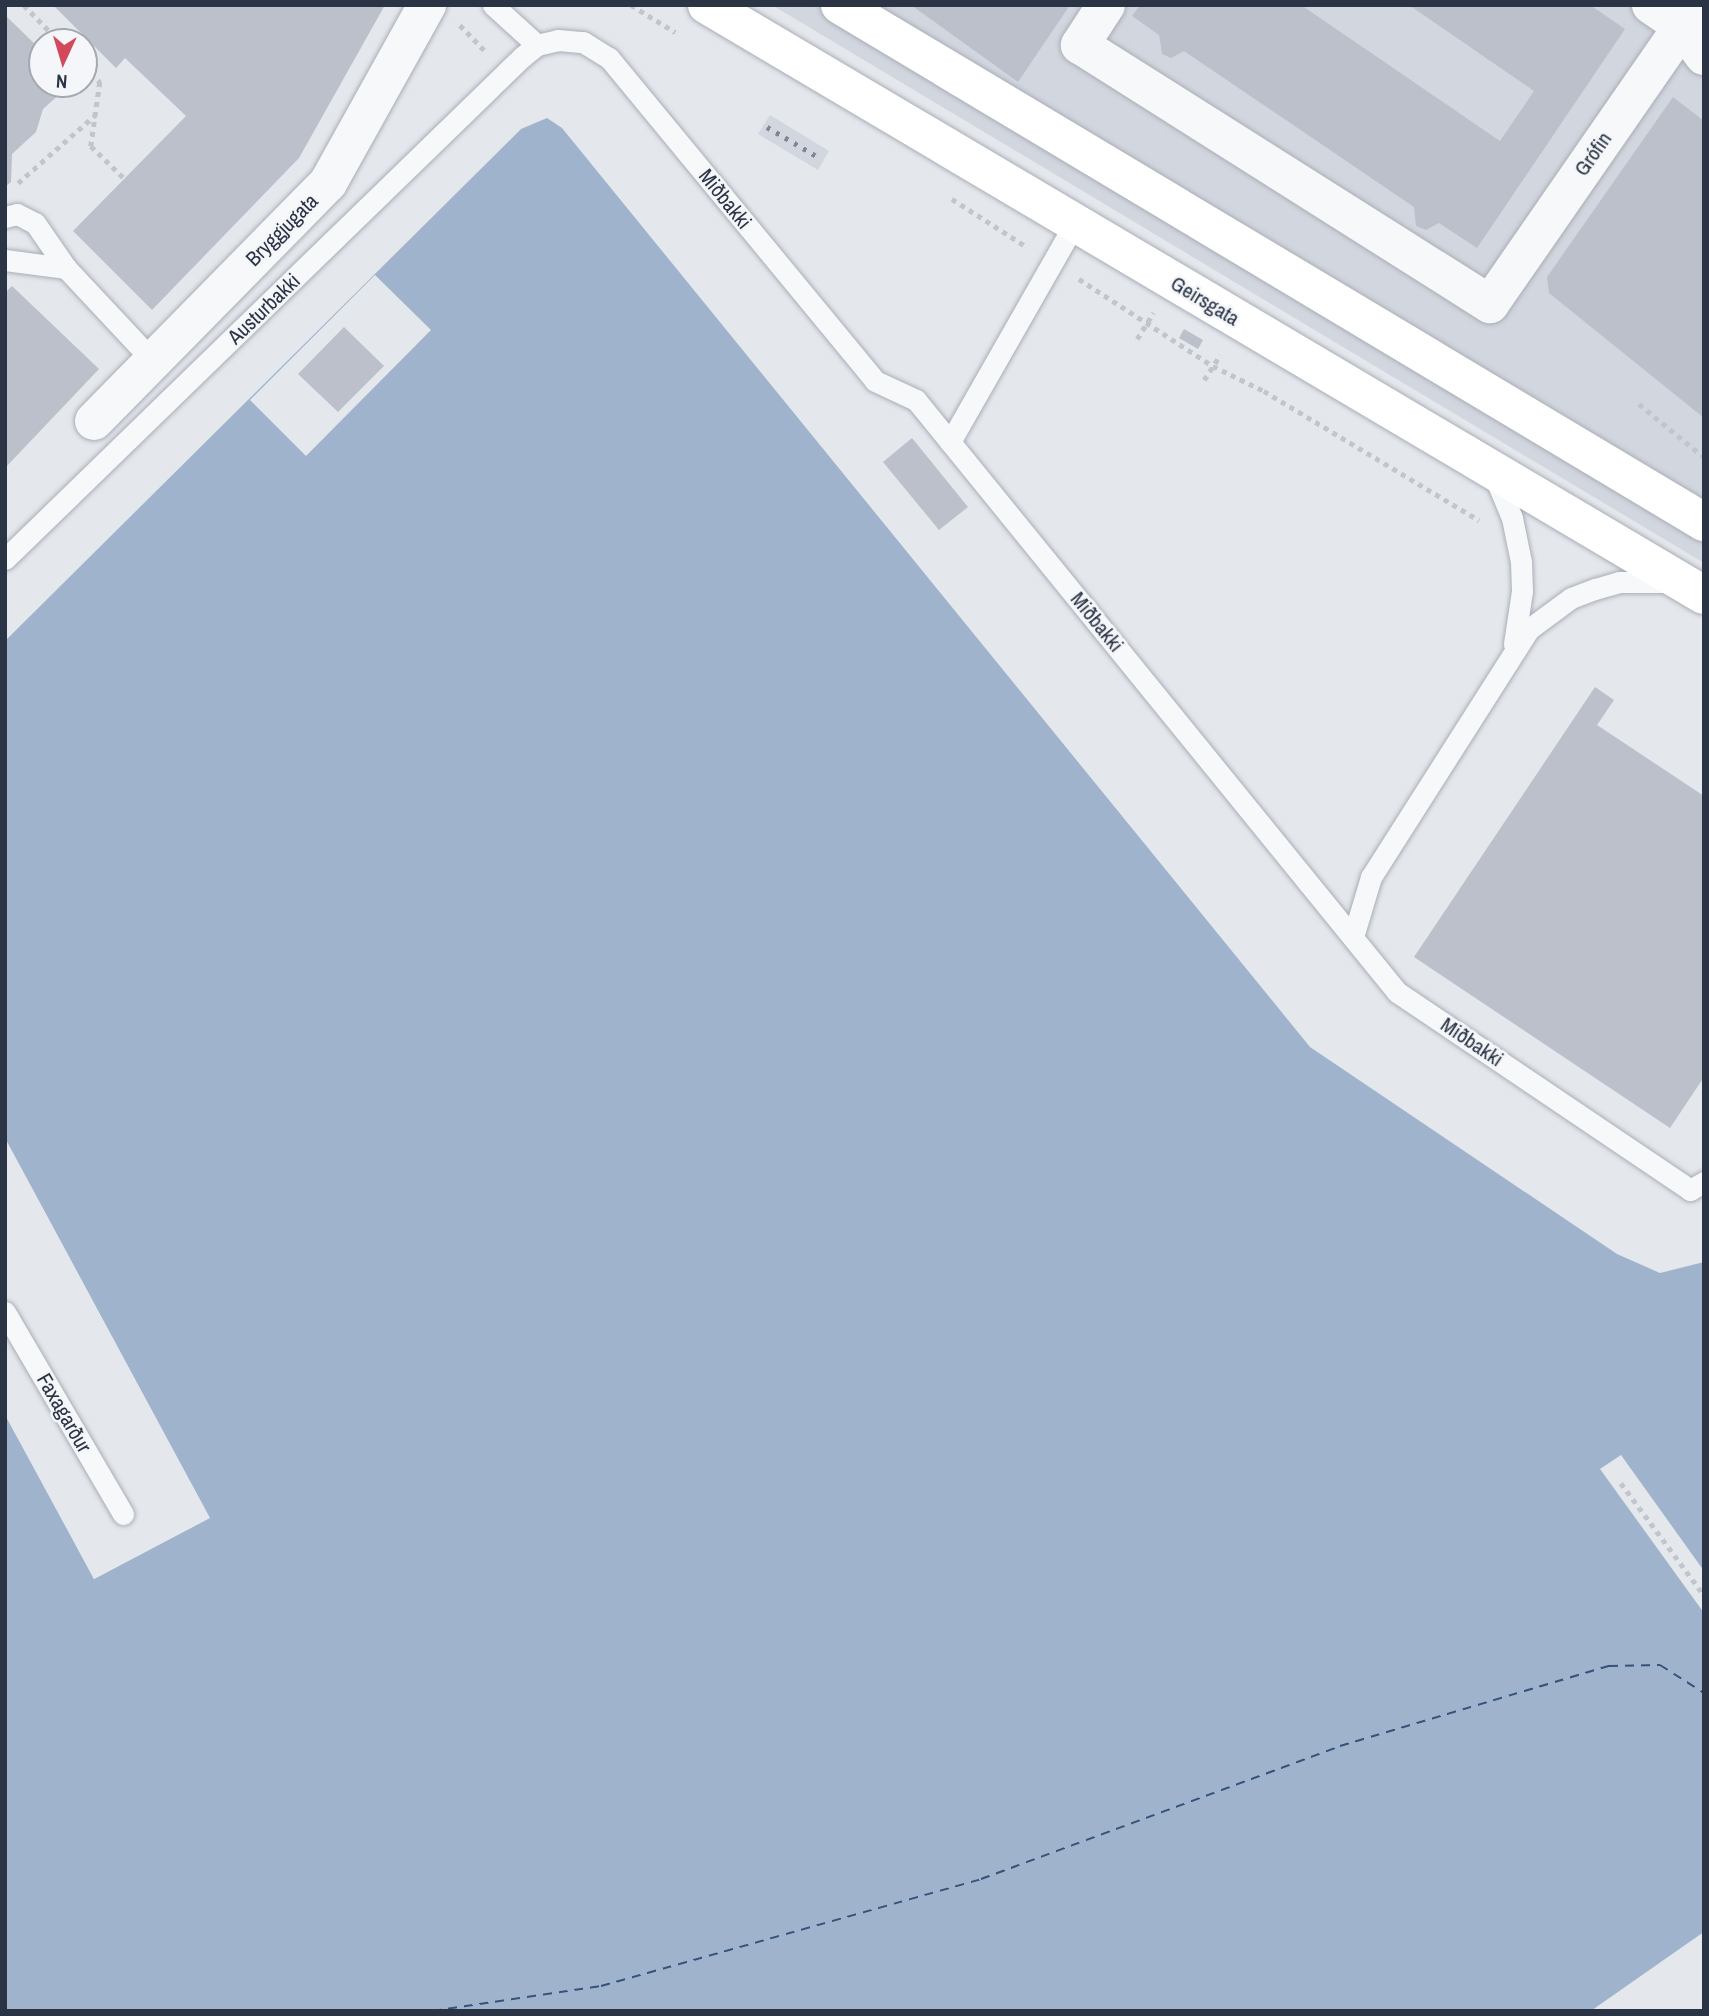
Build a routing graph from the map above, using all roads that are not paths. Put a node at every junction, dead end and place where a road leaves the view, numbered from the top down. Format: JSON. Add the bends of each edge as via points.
{"nodes":[{"id":1,"x":493,"y":5,"type":"edge"},
{"id":2,"x":707,"y":5,"type":"edge"},
{"id":3,"x":840,"y":5,"type":"edge"},
{"id":4,"x":1106,"y":5,"type":"edge"},
{"id":5,"x":443,"y":12,"type":"edge"},
{"id":6,"x":1677,"y":12,"type":"edge"},
{"id":7,"x":1704,"y":56,"type":"edge"},
{"id":8,"x":522,"y":58,"type":"junction"},
{"id":9,"x":5,"y":217,"type":"edge"},
{"id":10,"x":1075,"y":223,"type":"junction"},
{"id":11,"x":5,"y":260,"type":"edge"},
{"id":12,"x":66,"y":268,"type":"junction"},
{"id":13,"x":153,"y":361,"type":"junction"},
{"id":14,"x":94,"y":421,"type":"dead end"},
{"id":15,"x":950,"y":442,"type":"junction"},
{"id":16,"x":1490,"y":469,"type":"junction"},
{"id":17,"x":1704,"y":522,"type":"edge"},
{"id":18,"x":5,"y":559,"type":"edge"},
{"id":19,"x":1697,"y":591,"type":"edge"},
{"id":20,"x":1513,"y":649,"type":"junction"},
{"id":21,"x":1353,"y":937,"type":"junction"},
{"id":22,"x":1704,"y":1182,"type":"edge"},
{"id":23,"x":5,"y":1312,"type":"edge"},
{"id":24,"x":123,"y":1514,"type":"dead end"}],
"edges":[{"from":1,"to":8,"type":"lane"},
{"from":2,"to":10,"type":"main road","name":"Geirsgata"},
{"from":3,"to":17,"type":"main road"},
{"from":4,"to":6,"type":"street","name":"Grófin","via":[[1080,45],[1490,304]]},
{"from":5,"to":13,"type":"street","name":"Bryggjugata","via":[[328,183]]},
{"from":6,"to":7,"type":"street"},
{"from":8,"to":15,"type":"lane","name":"Miðbakki","via":[[558,40],[583,42],[609,58],[875,381],[916,400]]},
{"from":8,"to":18,"type":"lane","name":"Austurbakki"},
{"from":9,"to":12,"type":"lane","via":[[17,214],[35,223]]},
{"from":10,"to":15,"type":"lane"},
{"from":10,"to":16,"type":"main road","name":"Geirsgata"},
{"from":11,"to":12,"type":"lane"},
{"from":12,"to":13,"type":"lane"},
{"from":13,"to":14,"type":"street","name":"Bryggjugata"},
{"from":15,"to":21,"type":"lane","name":"Miðbakki"},
{"from":16,"to":19,"type":"main road","name":"Geirsgata"},
{"from":16,"to":20,"type":"lane","via":[[1512,518],[1521,562],[1522,592]]},
{"from":19,"to":20,"type":"lane","via":[[1642,580],[1595,589],[1549,611]]},
{"from":20,"to":21,"type":"lane","via":[[1371,877]]},
{"from":21,"to":22,"type":"lane","name":"Miðbakki","via":[[1397,992],[1690,1190]]},
{"from":23,"to":24,"type":"lane","name":"Faxagarður"}]}
